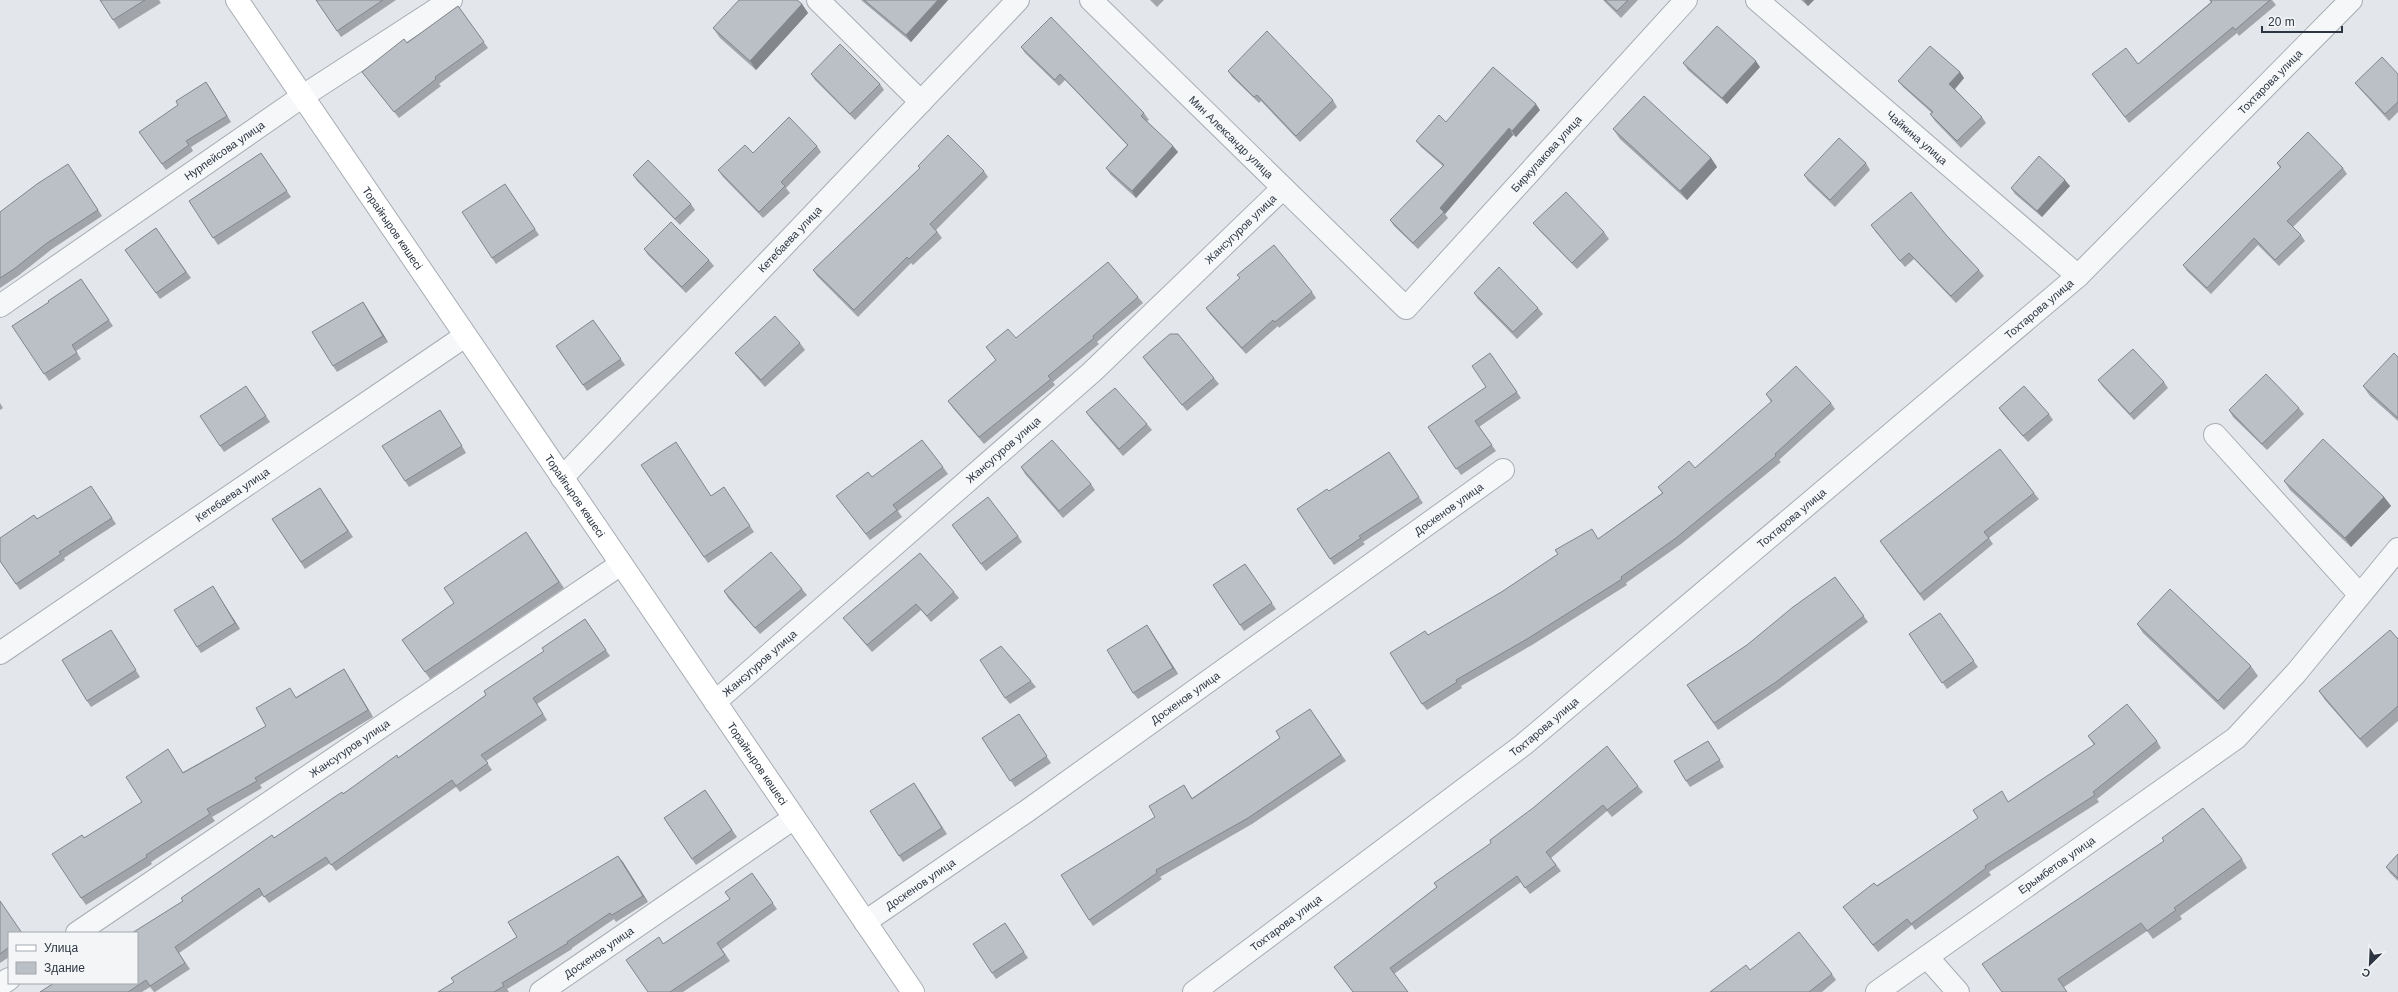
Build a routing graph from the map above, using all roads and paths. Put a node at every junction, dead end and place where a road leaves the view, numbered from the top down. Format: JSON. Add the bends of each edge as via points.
{"nodes":[{"id":1,"x":237,"y":0,"type":"edge"},
{"id":2,"x":451,"y":0,"type":"edge"},
{"id":3,"x":818,"y":0,"type":"edge"},
{"id":4,"x":1018,"y":0,"type":"edge"},
{"id":5,"x":1091,"y":0,"type":"edge"},
{"id":6,"x":1686,"y":0,"type":"edge"},
{"id":7,"x":1757,"y":0,"type":"edge"},
{"id":8,"x":2350,"y":0,"type":"edge"},
{"id":9,"x":303,"y":96,"type":"junction"},
{"id":10,"x":920,"y":102,"type":"junction"},
{"id":11,"x":1283,"y":188,"type":"junction"},
{"id":12,"x":2078,"y":276,"type":"junction"},
{"id":13,"x":0,"y":306,"type":"edge"},
{"id":14,"x":1406,"y":308,"type":"joint"},
{"id":15,"x":465,"y":336,"type":"junction"},
{"id":16,"x":2214,"y":435,"type":"dead end"},
{"id":17,"x":1503,"y":470,"type":"dead end"},
{"id":18,"x":562,"y":478,"type":"junction"},
{"id":19,"x":2398,"y":549,"type":"edge"},
{"id":20,"x":621,"y":564,"type":"junction"},
{"id":21,"x":2360,"y":595,"type":"junction"},
{"id":22,"x":0,"y":653,"type":"edge"},
{"id":23,"x":715,"y":702,"type":"junction"},
{"id":24,"x":794,"y":818,"type":"junction"},
{"id":25,"x":865,"y":922,"type":"junction"},
{"id":26,"x":78,"y":932,"type":"edge"},
{"id":27,"x":1927,"y":957,"type":"junction"},
{"id":28,"x":541,"y":992,"type":"edge"},
{"id":29,"x":913,"y":992,"type":"edge"},
{"id":30,"x":1194,"y":992,"type":"edge"},
{"id":31,"x":1877,"y":992,"type":"edge"},
{"id":32,"x":1958,"y":992,"type":"edge"}],
"edges":[{"from":1,"to":9,"type":"street","name":"Торайғыров көшесі"},
{"from":2,"to":9,"type":"street","name":"Нурпейсова улица"},
{"from":3,"to":10,"type":"street"},
{"from":4,"to":10,"type":"street","name":"Кетебаева улица"},
{"from":5,"to":11,"type":"street","name":"Мин Александр улица"},
{"from":6,"to":14,"type":"street","name":"Биркулакова улица"},
{"from":7,"to":12,"type":"street","name":"Чайкина улица"},
{"from":8,"to":12,"type":"street","name":"Тохтарова улица"},
{"from":9,"to":13,"type":"street","name":"Нурпейсова улица"},
{"from":9,"to":15,"type":"street","name":"Торайғыров көшесі"},
{"from":10,"to":18,"type":"street","name":"Кетебаева улица"},
{"from":11,"to":14,"type":"street","name":"Мин Александр улица"},
{"from":11,"to":23,"type":"street","name":"Жансугуров улица","via":[[1092,372]]},
{"from":12,"to":30,"type":"street","name":"Тохтарова улица","via":[[1523,745]]},
{"from":15,"to":18,"type":"street","name":"Торайғыров көшесі"},
{"from":15,"to":22,"type":"street","name":"Кетебаева улица"},
{"from":16,"to":21,"type":"street"},
{"from":17,"to":25,"type":"street","name":"Доскенов улица","via":[[1040,802]]},
{"from":18,"to":20,"type":"street","name":"Торайғыров көшесі"},
{"from":19,"to":21,"type":"street","name":"Ерымбетов улица"},
{"from":20,"to":23,"type":"street","name":"Торайғыров көшесі"},
{"from":20,"to":26,"type":"street","name":"Жансугуров улица"},
{"from":21,"to":27,"type":"street","name":"Ерымбетов улица","via":[[2296,673],[2236,738]]},
{"from":23,"to":24,"type":"street","name":"Торайғыров көшесі"},
{"from":24,"to":25,"type":"street","name":"Торайғыров көшесі"},
{"from":24,"to":28,"type":"street","name":"Доскенов улица"},
{"from":25,"to":29,"type":"street","name":"Торайғыров көшесі"},
{"from":27,"to":31,"type":"street","name":"Ерымбетов улица"},
{"from":27,"to":32,"type":"street"}]}
